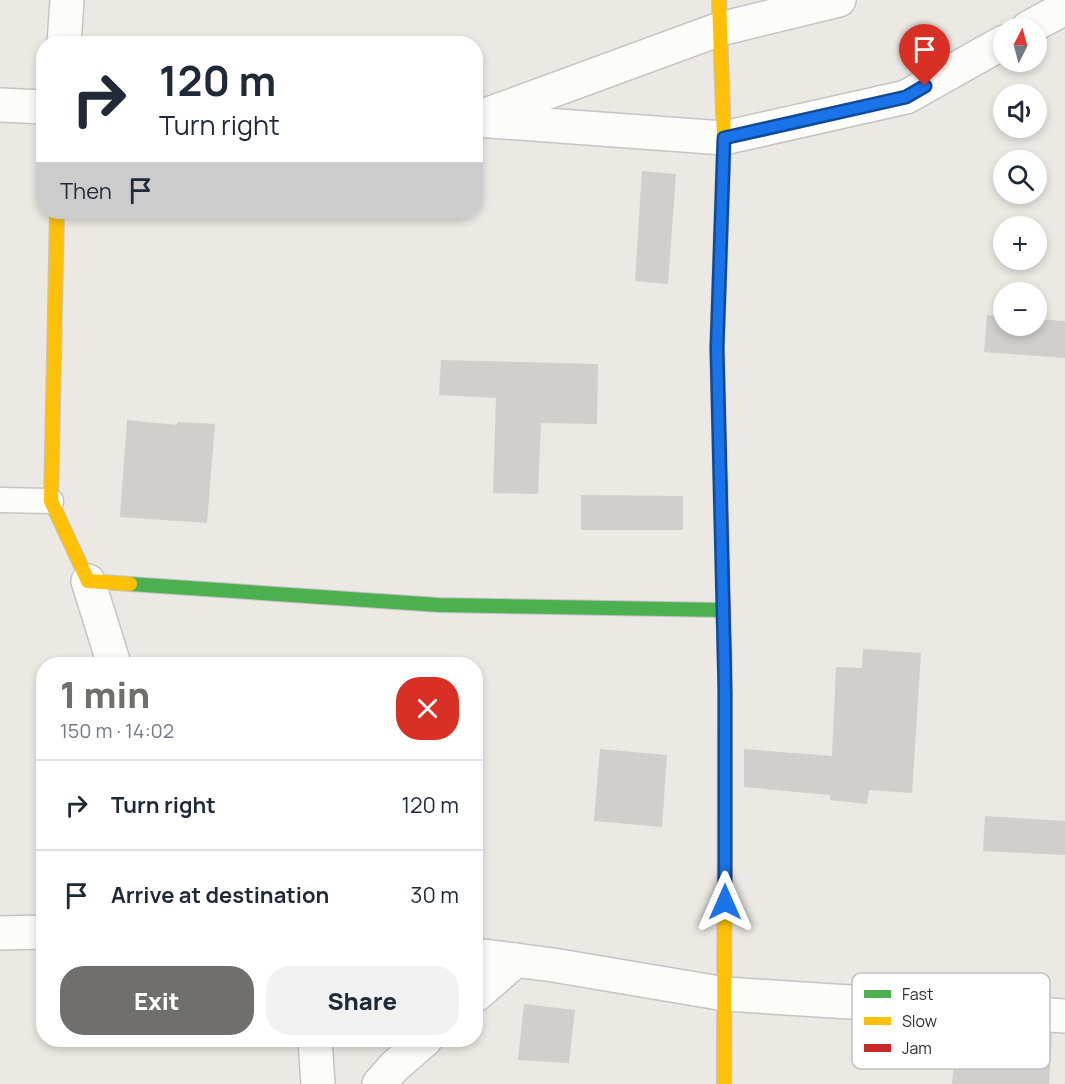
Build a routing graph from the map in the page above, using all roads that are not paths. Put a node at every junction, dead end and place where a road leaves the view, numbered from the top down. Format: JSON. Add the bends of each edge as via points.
{"nodes":[{"id":1,"x":67,"y":0,"type":"edge"},
{"id":2,"x":839,"y":0,"type":"edge"},
{"id":3,"x":1065,"y":8,"type":"edge"},
{"id":4,"x":719,"y":14,"type":"edge"},
{"id":5,"x":1046,"y":18,"type":"edge"},
{"id":6,"x":65,"y":36,"type":"edge"},
{"id":7,"x":993,"y":48,"type":"edge"},
{"id":8,"x":0,"y":105,"type":"edge"},
{"id":9,"x":36,"y":107,"type":"edge"},
{"id":10,"x":483,"y":116,"type":"edge"},
{"id":11,"x":483,"y":120,"type":"edge"},
{"id":12,"x":724,"y":138,"type":"junction"},
{"id":13,"x":57,"y":219,"type":"edge"},
{"id":14,"x":0,"y":500,"type":"edge"},
{"id":15,"x":51,"y":501,"type":"junction"},
{"id":16,"x":88,"y":581,"type":"junction"},
{"id":17,"x":722,"y":610,"type":"junction"},
{"id":18,"x":112,"y":657,"type":"edge"},
{"id":19,"x":36,"y":932,"type":"edge"},
{"id":20,"x":0,"y":933,"type":"edge"},
{"id":21,"x":483,"y":956,"type":"edge"},
{"id":22,"x":516,"y":960,"type":"junction"},
{"id":23,"x":483,"y":989,"type":"edge"},
{"id":24,"x":725,"y":994,"type":"junction"},
{"id":25,"x":852,"y":1002,"type":"edge"},
{"id":26,"x":1050,"y":1015,"type":"edge"},
{"id":27,"x":1065,"y":1016,"type":"edge"},
{"id":28,"x":315,"y":1047,"type":"edge"},
{"id":29,"x":417,"y":1047,"type":"edge"},
{"id":30,"x":318,"y":1084,"type":"edge"},
{"id":31,"x":380,"y":1084,"type":"edge"},
{"id":32,"x":724,"y":1084,"type":"edge"}],
"edges":[{"from":1,"to":6,"type":"street"},
{"from":2,"to":4,"type":"street"},
{"from":3,"to":5,"type":"street"},
{"from":4,"to":10,"type":"street"},
{"from":4,"to":12,"type":"street"},
{"from":7,"to":12,"type":"street","via":[[906,97]]},
{"from":8,"to":9,"type":"street"},
{"from":11,"to":12,"type":"street"},
{"from":12,"to":17,"type":"street","via":[[717,348]]},
{"from":13,"to":15,"type":"street"},
{"from":14,"to":15,"type":"lane"},
{"from":15,"to":16,"type":"street"},
{"from":16,"to":17,"type":"street","via":[[439,605]]},
{"from":16,"to":18,"type":"street"},
{"from":17,"to":24,"type":"street"},
{"from":19,"to":20,"type":"street"},
{"from":21,"to":22,"type":"street"},
{"from":22,"to":23,"type":"street"},
{"from":22,"to":24,"type":"street"},
{"from":24,"to":25,"type":"street"},
{"from":24,"to":32,"type":"street"},
{"from":26,"to":27,"type":"street"},
{"from":28,"to":30,"type":"street"},
{"from":29,"to":31,"type":"street"}]}
